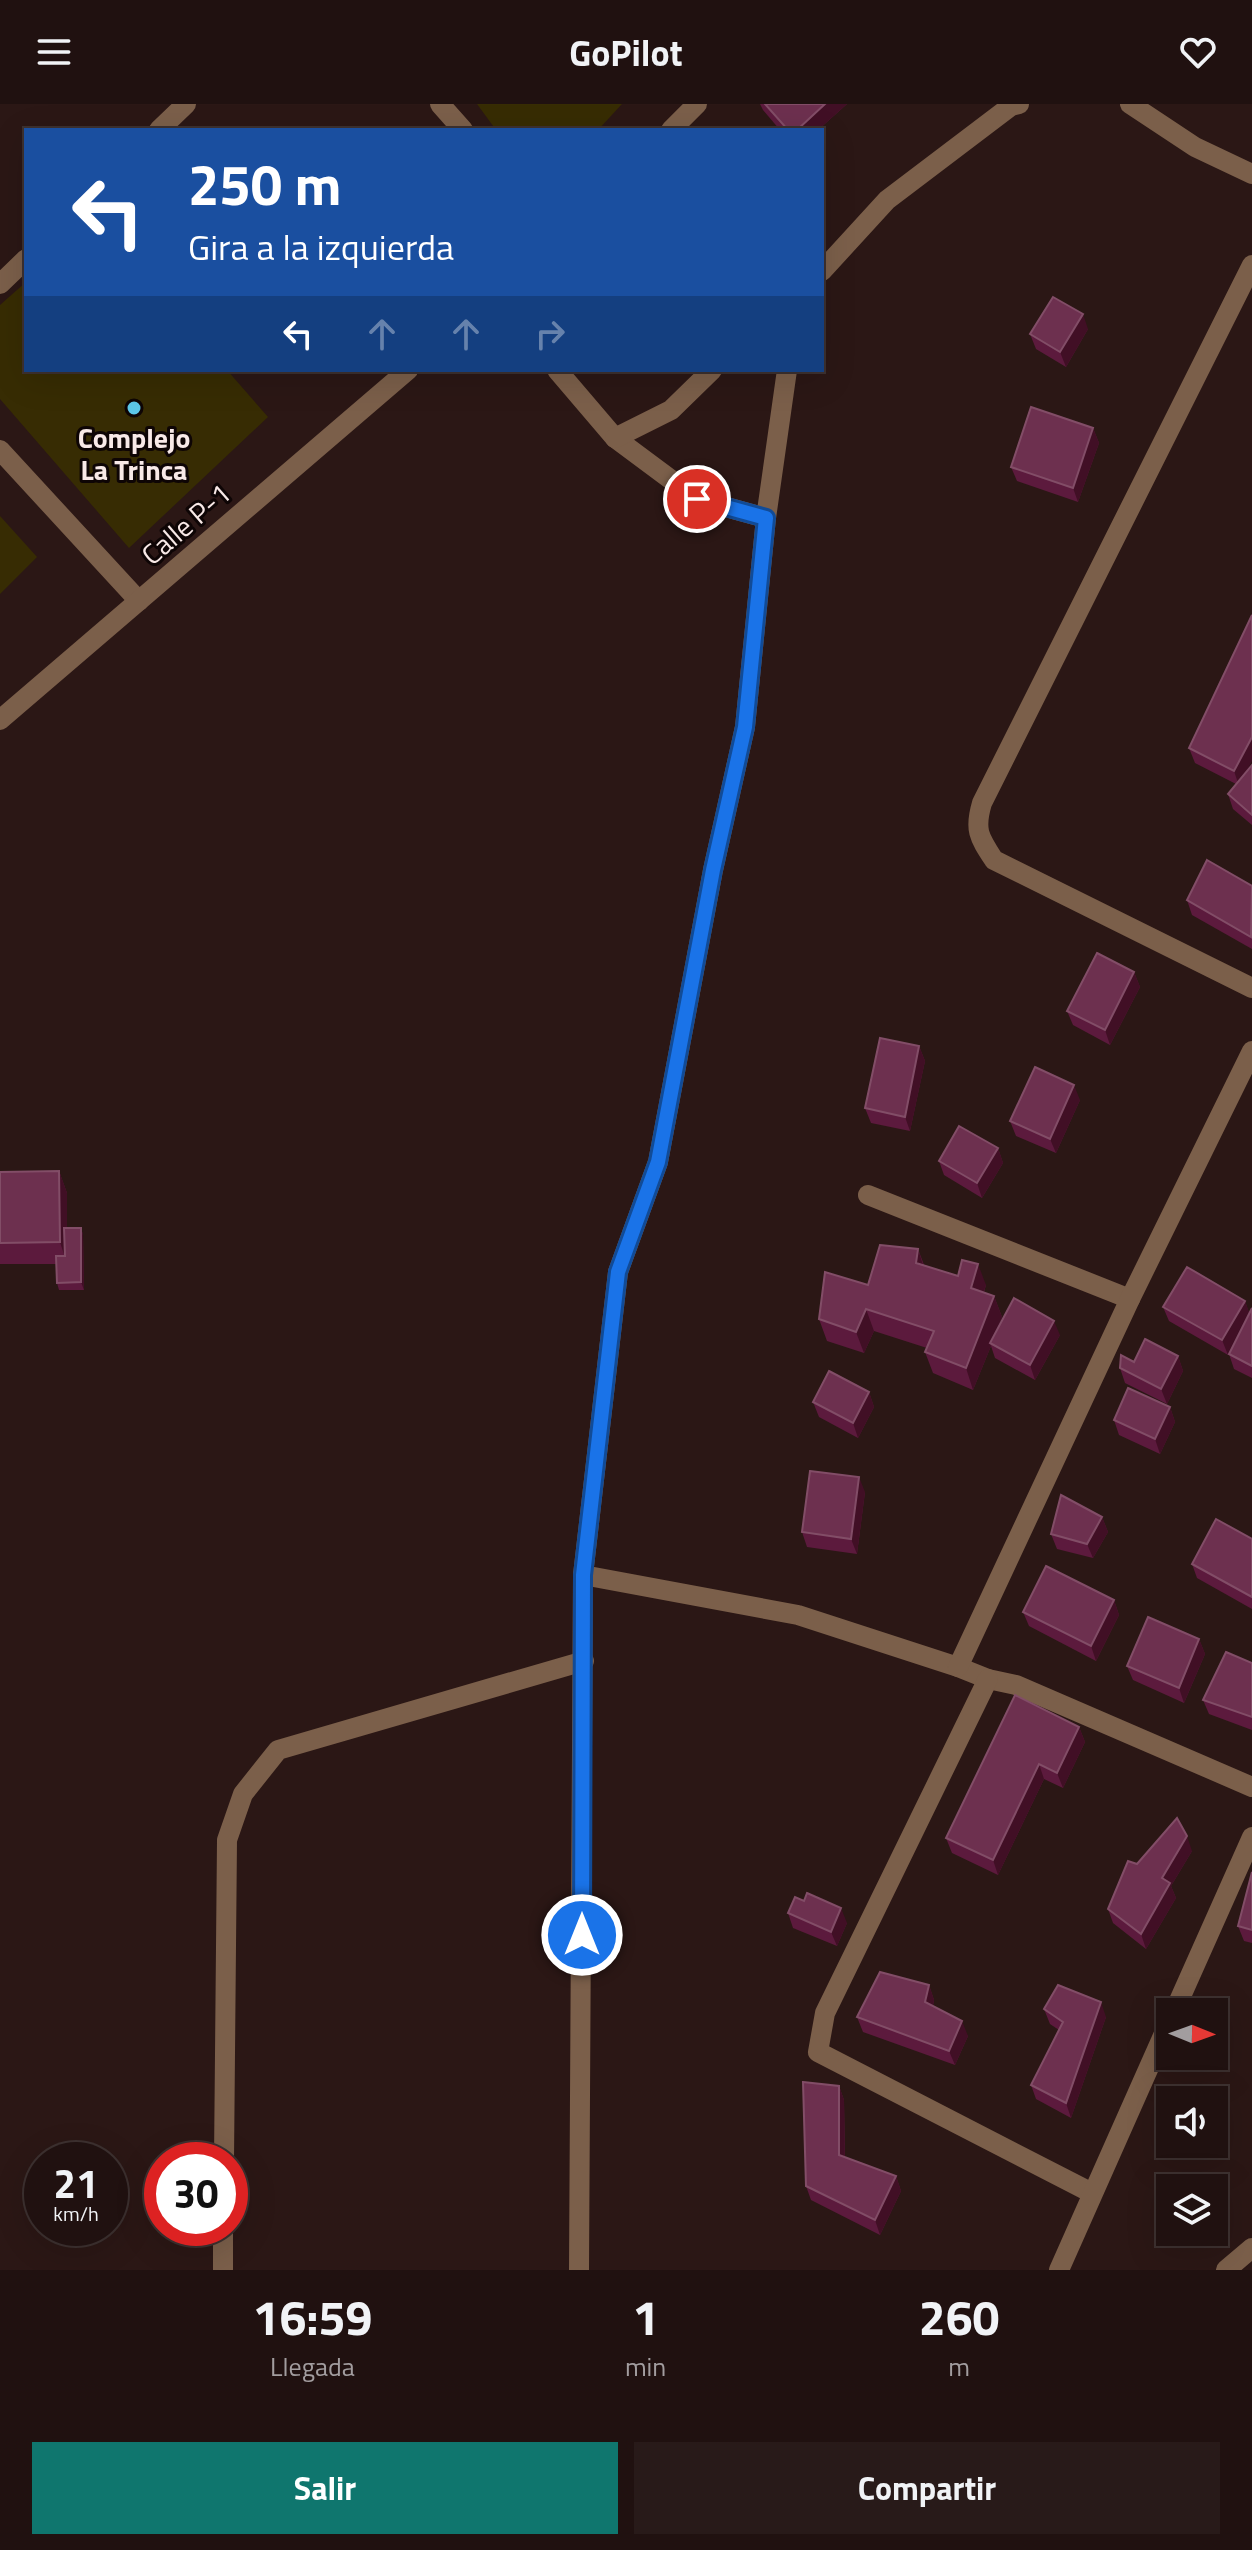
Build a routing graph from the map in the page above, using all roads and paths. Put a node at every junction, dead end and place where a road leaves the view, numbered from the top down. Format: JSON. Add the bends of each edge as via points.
{"nodes":[{"id":1,"x":186,"y":104,"type":"edge"},
{"id":2,"x":440,"y":104,"type":"edge"},
{"id":3,"x":697,"y":104,"type":"edge"},
{"id":4,"x":1019,"y":104,"type":"edge"},
{"id":5,"x":1130,"y":104,"type":"edge"},
{"id":6,"x":161,"y":128,"type":"edge"},
{"id":7,"x":461,"y":128,"type":"edge"},
{"id":8,"x":673,"y":128,"type":"edge"},
{"id":9,"x":1252,"y":174,"type":"edge"},
{"id":10,"x":24,"y":261,"type":"edge"},
{"id":11,"x":1252,"y":265,"type":"edge"},
{"id":12,"x":824,"y":269,"type":"edge"},
{"id":13,"x":0,"y":284,"type":"edge"},
{"id":14,"x":406,"y":372,"type":"edge"},
{"id":15,"x":559,"y":372,"type":"edge"},
{"id":16,"x":710,"y":372,"type":"edge"},
{"id":17,"x":787,"y":372,"type":"edge"},
{"id":18,"x":615,"y":438,"type":"junction"},
{"id":19,"x":0,"y":450,"type":"edge"},
{"id":20,"x":766,"y":518,"type":"junction"},
{"id":21,"x":139,"y":601,"type":"junction"},
{"id":22,"x":0,"y":720,"type":"edge"},
{"id":23,"x":1252,"y":988,"type":"edge"},
{"id":24,"x":1252,"y":1051,"type":"edge"},
{"id":25,"x":868,"y":1195,"type":"dead end"},
{"id":26,"x":1130,"y":1299,"type":"junction"},
{"id":27,"x":583,"y":1575,"type":"junction"},
{"id":28,"x":584,"y":1661,"type":"junction"},
{"id":29,"x":958,"y":1667,"type":"junction"},
{"id":30,"x":988,"y":1679,"type":"junction"},
{"id":31,"x":1252,"y":1787,"type":"edge"},
{"id":32,"x":1252,"y":1837,"type":"edge"},
{"id":33,"x":1180,"y":1998,"type":"edge"},
{"id":34,"x":1156,"y":2051,"type":"edge"},
{"id":35,"x":224,"y":2142,"type":"edge"},
{"id":36,"x":1092,"y":2193,"type":"junction"},
{"id":37,"x":223,"y":2246,"type":"edge"},
{"id":38,"x":1252,"y":2248,"type":"edge"},
{"id":39,"x":223,"y":2270,"type":"edge"},
{"id":40,"x":579,"y":2270,"type":"edge"},
{"id":41,"x":1059,"y":2270,"type":"edge"},
{"id":42,"x":1226,"y":2270,"type":"edge"}],
"edges":[{"from":1,"to":6,"type":"street"},
{"from":2,"to":7,"type":"street"},
{"from":3,"to":8,"type":"street"},
{"from":4,"to":12,"type":"street","via":[[887,200]]},
{"from":5,"to":9,"type":"street","via":[[1195,147]]},
{"from":10,"to":13,"type":"street"},
{"from":11,"to":23,"type":"street","via":[[976,823],[994,860]]},
{"from":14,"to":21,"type":"street","name":"Calle P-1"},
{"from":15,"to":18,"type":"street"},
{"from":16,"to":18,"type":"street","via":[[671,410]]},
{"from":17,"to":20,"type":"street"},
{"from":18,"to":20,"type":"street","via":[[697,499]]},
{"from":19,"to":21,"type":"street"},
{"from":20,"to":27,"type":"street","via":[[745,727],[658,1162],[618,1272]]},
{"from":21,"to":22,"type":"street","name":"Calle P-1"},
{"from":24,"to":26,"type":"street"},
{"from":25,"to":26,"type":"street"},
{"from":26,"to":29,"type":"street"},
{"from":27,"to":28,"type":"street"},
{"from":27,"to":29,"type":"street","via":[[798,1615]]},
{"from":28,"to":35,"type":"street","via":[[278,1750],[243,1794],[227,1840]]},
{"from":28,"to":40,"type":"street"},
{"from":29,"to":30,"type":"street"},
{"from":30,"to":31,"type":"street","via":[[1016,1685]]},
{"from":30,"to":36,"type":"street","via":[[825,2013],[818,2052]]},
{"from":32,"to":33,"type":"street"},
{"from":34,"to":36,"type":"street"},
{"from":36,"to":41,"type":"street"},
{"from":37,"to":39,"type":"street"},
{"from":38,"to":42,"type":"street"}]}
